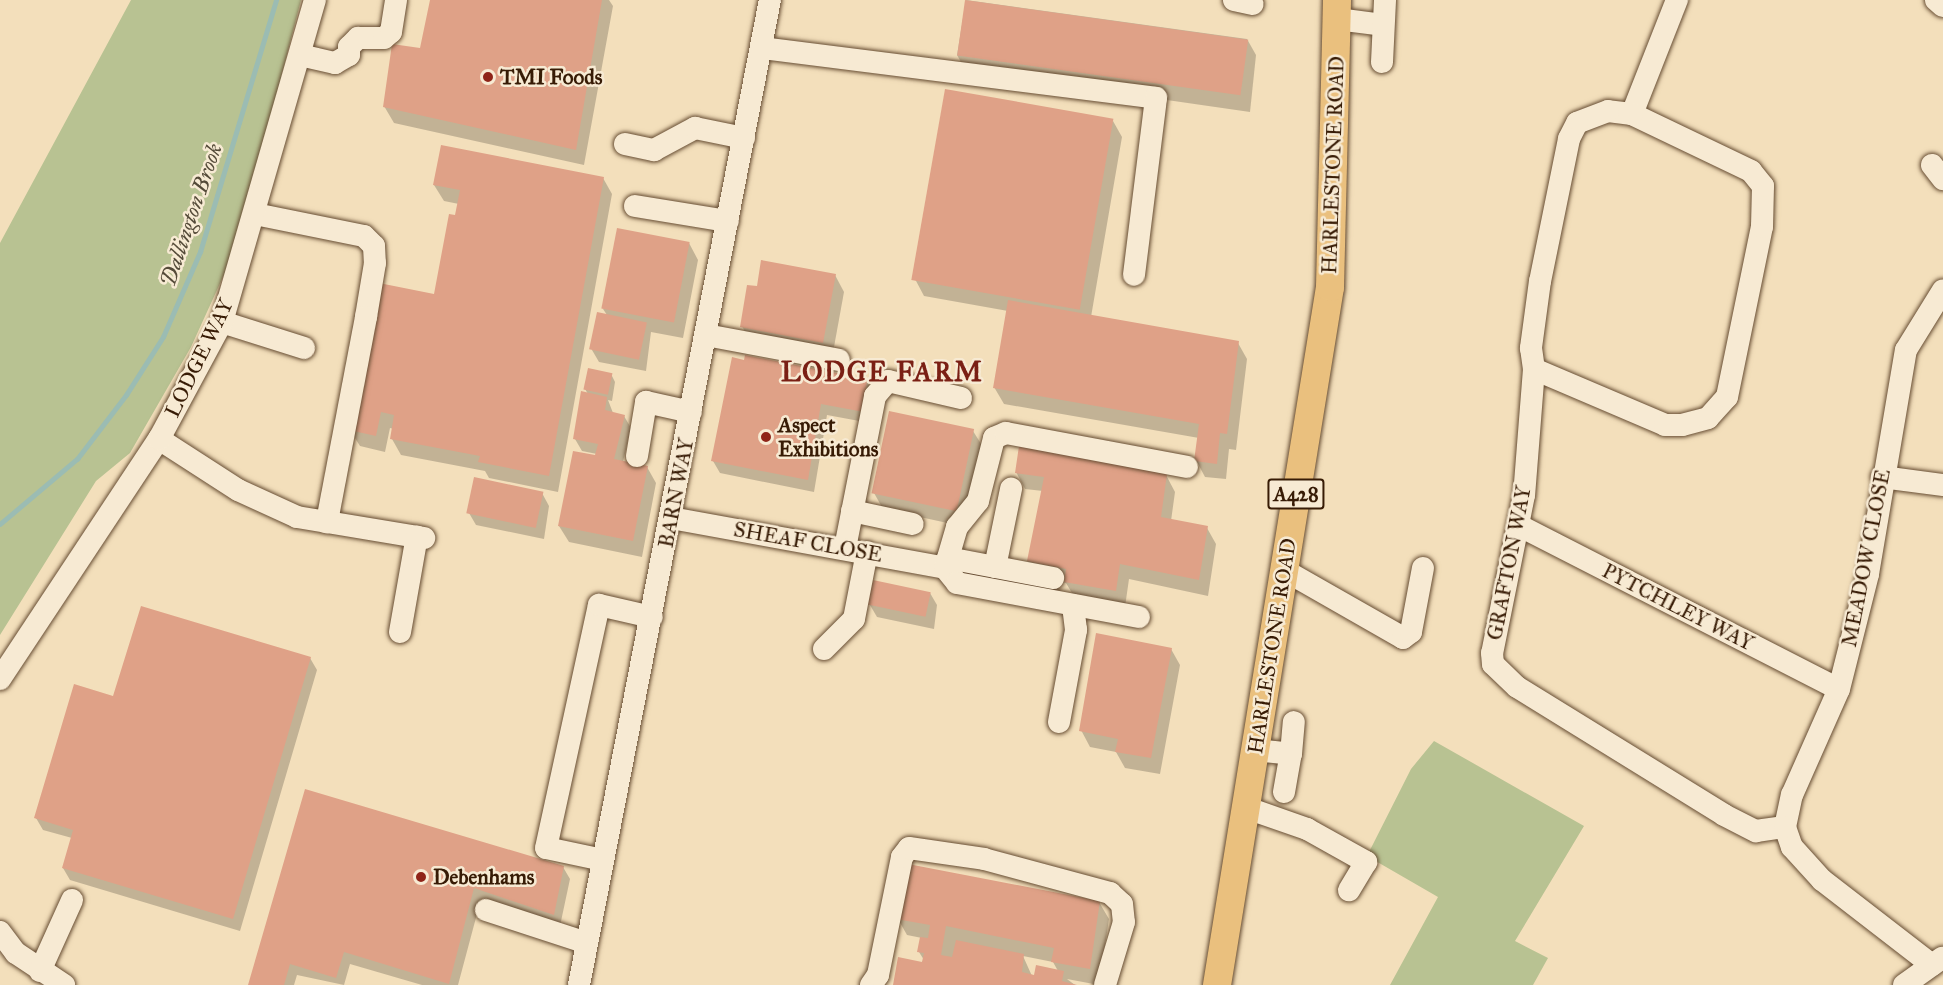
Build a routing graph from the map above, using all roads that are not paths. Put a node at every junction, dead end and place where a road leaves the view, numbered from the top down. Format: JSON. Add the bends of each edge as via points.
{"nodes":[{"id":1,"x":315,"y":0,"type":"edge"},
{"id":2,"x":396,"y":0,"type":"edge"},
{"id":3,"x":770,"y":0,"type":"edge"},
{"id":4,"x":1385,"y":0,"type":"edge"},
{"id":5,"x":1677,"y":0,"type":"edge"},
{"id":6,"x":1936,"y":0,"type":"edge"},
{"id":7,"x":1943,"y":6,"type":"edge"},
{"id":8,"x":1337,"y":10,"type":"edge"},
{"id":9,"x":1383,"y":25,"type":"junction"},
{"id":10,"x":762,"y":48,"type":"junction"},
{"id":11,"x":300,"y":55,"type":"junction"},
{"id":12,"x":1382,"y":62,"type":"dead end"},
{"id":13,"x":1632,"y":114,"type":"junction"},
{"id":14,"x":744,"y":138,"type":"junction"},
{"id":15,"x":625,"y":144,"type":"dead end"},
{"id":16,"x":635,"y":206,"type":"dead end"},
{"id":17,"x":255,"y":214,"type":"junction"},
{"id":18,"x":728,"y":221,"type":"junction"},
{"id":19,"x":1134,"y":275,"type":"dead end"},
{"id":20,"x":1943,"y":290,"type":"edge"},
{"id":21,"x":222,"y":322,"type":"junction"},
{"id":22,"x":706,"y":335,"type":"junction"},
{"id":23,"x":304,"y":348,"type":"dead end"},
{"id":24,"x":839,"y":360,"type":"dead end"},
{"id":25,"x":1534,"y":369,"type":"junction"},
{"id":26,"x":961,"y":398,"type":"dead end"},
{"id":27,"x":692,"y":412,"type":"junction"},
{"id":28,"x":159,"y":439,"type":"junction"},
{"id":29,"x":637,"y":456,"type":"dead end"},
{"id":30,"x":1187,"y":467,"type":"dead end"},
{"id":31,"x":1882,"y":477,"type":"junction"},
{"id":32,"x":1943,"y":485,"type":"edge"},
{"id":33,"x":1011,"y":489,"type":"dead end"},
{"id":34,"x":852,"y":511,"type":"junction"},
{"id":35,"x":671,"y":518,"type":"junction"},
{"id":36,"x":327,"y":522,"type":"junction"},
{"id":37,"x":914,"y":524,"type":"dead end"},
{"id":38,"x":1518,"y":525,"type":"junction"},
{"id":39,"x":845,"y":548,"type":"junction"},
{"id":40,"x":867,"y":552,"type":"junction"},
{"id":41,"x":946,"y":563,"type":"junction"},
{"id":42,"x":995,"y":567,"type":"junction"},
{"id":43,"x":1423,"y":568,"type":"dead end"},
{"id":44,"x":1284,"y":570,"type":"junction"},
{"id":45,"x":1053,"y":578,"type":"dead end"},
{"id":46,"x":1073,"y":605,"type":"junction"},
{"id":47,"x":652,"y":617,"type":"junction"},
{"id":48,"x":1140,"y":617,"type":"dead end"},
{"id":49,"x":400,"y":632,"type":"dead end"},
{"id":50,"x":824,"y":649,"type":"dead end"},
{"id":51,"x":0,"y":679,"type":"edge"},
{"id":52,"x":1839,"y":689,"type":"junction"},
{"id":53,"x":1059,"y":722,"type":"dead end"},
{"id":54,"x":1294,"y":722,"type":"dead end"},
{"id":55,"x":1256,"y":750,"type":"junction"},
{"id":56,"x":1290,"y":754,"type":"junction"},
{"id":57,"x":1284,"y":792,"type":"dead end"},
{"id":58,"x":1246,"y":808,"type":"junction"},
{"id":59,"x":1785,"y":827,"type":"junction"},
{"id":60,"x":603,"y":860,"type":"junction"},
{"id":61,"x":1349,"y":890,"type":"dead end"},
{"id":62,"x":72,"y":900,"type":"dead end"},
{"id":63,"x":486,"y":910,"type":"dead end"},
{"id":64,"x":0,"y":932,"type":"edge"},
{"id":65,"x":587,"y":943,"type":"junction"},
{"id":66,"x":1937,"y":961,"type":"edge"},
{"id":67,"x":40,"y":970,"type":"junction"},
{"id":68,"x":64,"y":985,"type":"edge"},
{"id":69,"x":579,"y":985,"type":"edge"},
{"id":70,"x":871,"y":985,"type":"edge"},
{"id":71,"x":1105,"y":985,"type":"edge"},
{"id":72,"x":1217,"y":985,"type":"edge"},
{"id":73,"x":1904,"y":985,"type":"edge"}],
"edges":[{"from":1,"to":11,"type":"street","name":"LODGE WAY"},
{"from":2,"to":11,"type":"street","via":[[391,32],[384,38],[357,38],[349,47],[349,55],[335,63]]},
{"from":3,"to":10,"type":"street","name":"BARN WAY"},
{"from":4,"to":9,"type":"street"},
{"from":5,"to":13,"type":"street"},
{"from":6,"to":7,"type":"street"},
{"from":8,"to":9,"type":"street","name":"HARLESTONE ROAD"},
{"from":8,"to":44,"type":"main road","name":"HARLESTONE ROAD","number":"A428","via":[[1330,287]]},
{"from":9,"to":12,"type":"street"},
{"from":10,"to":14,"type":"street","name":"BARN WAY"},
{"from":10,"to":19,"type":"street","via":[[1156,98]]},
{"from":11,"to":17,"type":"street","name":"LODGE WAY"},
{"from":13,"to":25,"type":"street","name":"GRAFTON WAY","via":[[1608,111],[1592,115],[1577,123],[1569,139],[1540,281],[1531,348]]},
{"from":13,"to":25,"type":"street","via":[[1738,163],[1763,186],[1762,227],[1727,397],[1708,418],[1665,425]]},
{"from":14,"to":15,"type":"street","via":[[695,128],[654,150]]},
{"from":14,"to":18,"type":"street","name":"BARN WAY"},
{"from":16,"to":18,"type":"street"},
{"from":17,"to":21,"type":"street","name":"LODGE WAY"},
{"from":17,"to":36,"type":"street","via":[[364,236],[374,246],[366,317]]},
{"from":18,"to":22,"type":"street","name":"BARN WAY"},
{"from":20,"to":31,"type":"street","name":"MEADOW CLOSE","via":[[1906,350]]},
{"from":21,"to":23,"type":"street"},
{"from":21,"to":28,"type":"street","name":"LODGE WAY"},
{"from":22,"to":24,"type":"street"},
{"from":22,"to":27,"type":"street","name":"BARN WAY"},
{"from":25,"to":38,"type":"street","name":"GRAFTON WAY"},
{"from":26,"to":34,"type":"street","via":[[888,381],[875,396]]},
{"from":27,"to":29,"type":"street","via":[[646,402]]},
{"from":27,"to":35,"type":"street","name":"BARN WAY"},
{"from":28,"to":36,"type":"street","via":[[238,490],[297,517]]},
{"from":28,"to":51,"type":"street","name":"LODGE WAY"},
{"from":30,"to":41,"type":"street","via":[[1006,433],[994,438],[978,501],[957,527]]},
{"from":31,"to":32,"type":"street"},
{"from":31,"to":52,"type":"street","name":"MEADOW CLOSE","via":[[1868,574]]},
{"from":33,"to":42,"type":"street"},
{"from":34,"to":37,"type":"street"},
{"from":34,"to":39,"type":"street"},
{"from":35,"to":39,"type":"street","name":"SHEAF CLOSE"},
{"from":35,"to":47,"type":"street","name":"BARN WAY"},
{"from":36,"to":49,"type":"street","via":[[421,537]]},
{"from":38,"to":52,"type":"street","name":"PYTCHLEY WAY"},
{"from":38,"to":59,"type":"street","name":"GRAFTON WAY","via":[[1492,653],[1493,664],[1502,676],[1724,815],[1756,831]]},
{"from":39,"to":40,"type":"street","name":"SHEAF CLOSE"},
{"from":40,"to":41,"type":"street","name":"SHEAF CLOSE"},
{"from":40,"to":50,"type":"street","via":[[854,619]]},
{"from":41,"to":42,"type":"street","name":"SHEAF CLOSE"},
{"from":41,"to":46,"type":"street","via":[[957,583]]},
{"from":42,"to":45,"type":"street","name":"SHEAF CLOSE"},
{"from":43,"to":44,"type":"street","via":[[1411,632],[1403,638]]},
{"from":44,"to":55,"type":"main road","name":"HARLESTONE ROAD","number":"A428"},
{"from":46,"to":48,"type":"street"},
{"from":46,"to":53,"type":"street","via":[[1076,630]]},
{"from":47,"to":60,"type":"street","name":"BARN WAY"},
{"from":47,"to":60,"type":"street","via":[[599,606],[546,848]]},
{"from":52,"to":59,"type":"street","name":"MEADOW CLOSE","via":[[1792,795]]},
{"from":54,"to":56,"type":"street"},
{"from":55,"to":56,"type":"street"},
{"from":55,"to":58,"type":"main road","name":"HARLESTONE ROAD","number":"A428"},
{"from":56,"to":57,"type":"street"},
{"from":58,"to":61,"type":"street","via":[[1307,829],[1366,862]]},
{"from":58,"to":72,"type":"main road","name":"HARLESTONE ROAD","number":"A428"},
{"from":59,"to":66,"type":"street","via":[[1792,847],[1822,880]]},
{"from":60,"to":65,"type":"street","name":"BARN WAY"},
{"from":62,"to":67,"type":"street"},
{"from":63,"to":65,"type":"street"},
{"from":64,"to":67,"type":"street","via":[[16,953]]},
{"from":65,"to":69,"type":"street","name":"BARN WAY"},
{"from":66,"to":73,"type":"street"},
{"from":67,"to":68,"type":"street"},
{"from":70,"to":71,"type":"street","via":[[878,975],[902,857],[909,848],[984,859],[1110,892],[1122,904],[1124,921]]}]}
